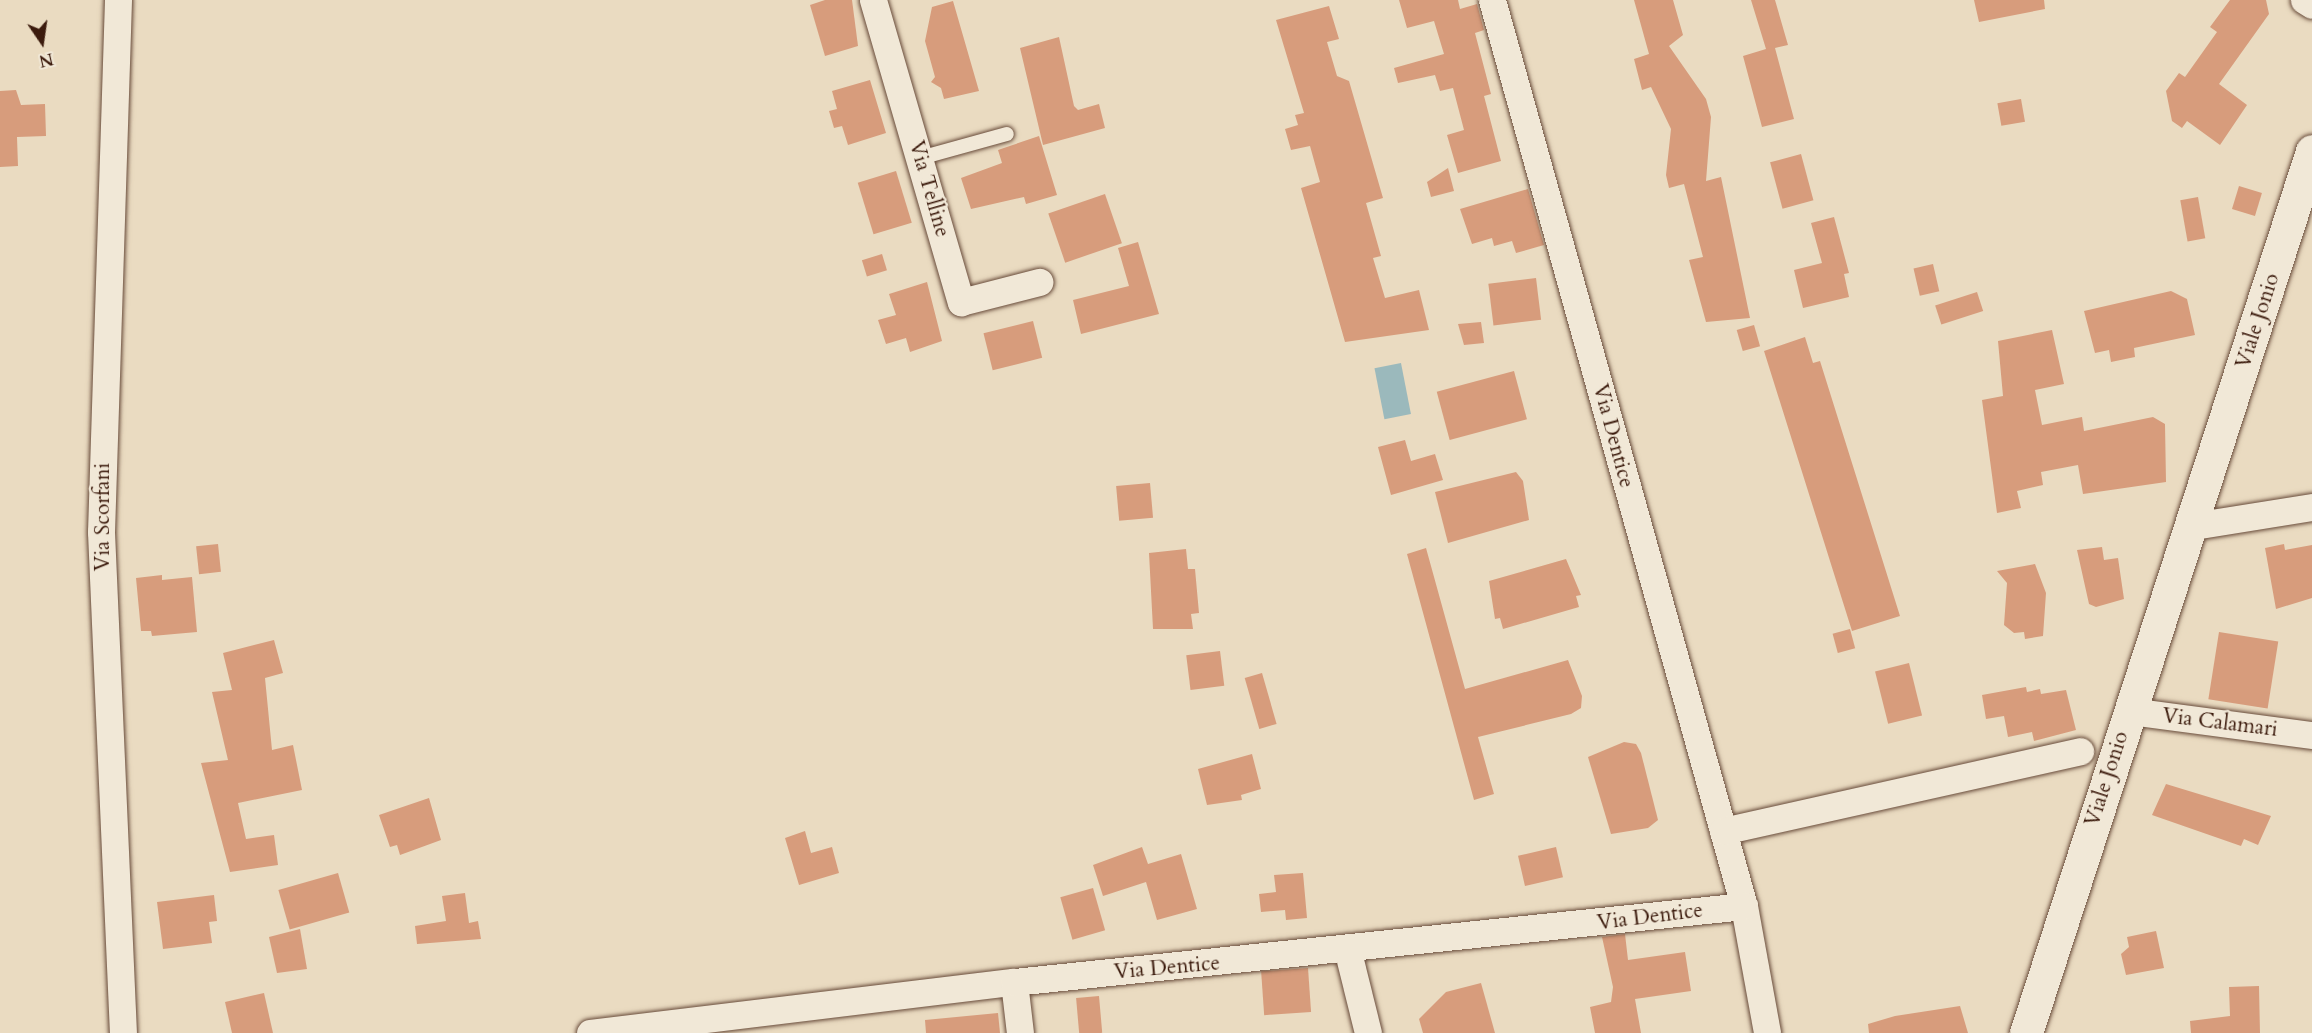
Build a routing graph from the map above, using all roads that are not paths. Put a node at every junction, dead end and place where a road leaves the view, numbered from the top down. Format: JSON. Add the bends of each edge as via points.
{"nodes":[{"id":1,"x":118,"y":0,"type":"edge"},
{"id":2,"x":873,"y":0,"type":"edge"},
{"id":3,"x":1492,"y":0,"type":"edge"},
{"id":4,"x":2304,"y":0,"type":"edge"},
{"id":5,"x":2312,"y":5,"type":"edge"},
{"id":6,"x":1006,"y":134,"type":"dead end"},
{"id":7,"x":2312,"y":152,"type":"edge"},
{"id":8,"x":920,"y":158,"type":"junction"},
{"id":9,"x":1040,"y":282,"type":"dead end"},
{"id":10,"x":2312,"y":507,"type":"edge"},
{"id":11,"x":2193,"y":526,"type":"junction"},
{"id":12,"x":2128,"y":711,"type":"junction"},
{"id":13,"x":2312,"y":735,"type":"edge"},
{"id":14,"x":2080,"y":751,"type":"dead end"},
{"id":15,"x":1723,"y":831,"type":"junction"},
{"id":16,"x":1743,"y":906,"type":"junction"},
{"id":17,"x":1348,"y":952,"type":"junction"},
{"id":18,"x":1014,"y":982,"type":"junction"},
{"id":19,"x":123,"y":1033,"type":"edge"},
{"id":20,"x":590,"y":1033,"type":"edge"},
{"id":21,"x":1020,"y":1033,"type":"edge"},
{"id":22,"x":1368,"y":1033,"type":"edge"},
{"id":23,"x":1767,"y":1033,"type":"edge"},
{"id":24,"x":2026,"y":1033,"type":"edge"}],
"edges":[{"from":1,"to":19,"type":"street","name":"Via Scorfani","via":[[101,532]]},
{"from":2,"to":8,"type":"street","name":"Via Telline"},
{"from":3,"to":15,"type":"street","name":"Via Dentice"},
{"from":4,"to":5,"type":"street"},
{"from":6,"to":8,"type":"lane"},
{"from":7,"to":11,"type":"street","name":"Viale Jonio"},
{"from":8,"to":9,"type":"street","name":"Via Telline","via":[[961,302]]},
{"from":10,"to":11,"type":"street"},
{"from":11,"to":12,"type":"street","name":"Viale Jonio"},
{"from":12,"to":13,"type":"street","name":"Via Calamari"},
{"from":12,"to":24,"type":"street","name":"Viale Jonio"},
{"from":14,"to":15,"type":"street"},
{"from":15,"to":16,"type":"street","name":"Via Dentice"},
{"from":16,"to":17,"type":"street","name":"Via Dentice"},
{"from":16,"to":23,"type":"street","name":"Via Dentice"},
{"from":17,"to":18,"type":"street","name":"Via Dentice"},
{"from":17,"to":22,"type":"street"},
{"from":18,"to":20,"type":"street","name":"Via Dentice"},
{"from":18,"to":21,"type":"street"}]}
